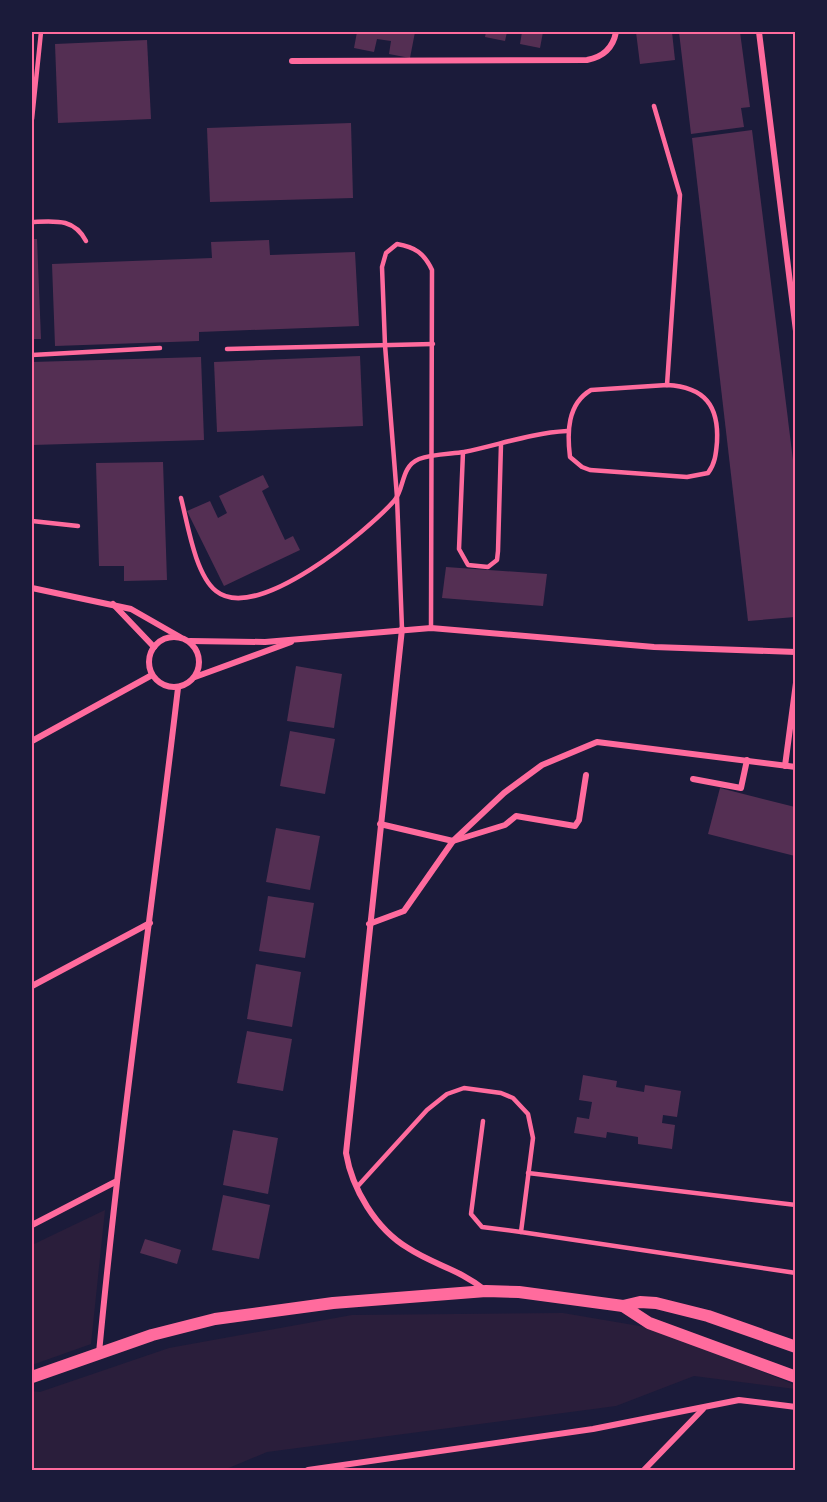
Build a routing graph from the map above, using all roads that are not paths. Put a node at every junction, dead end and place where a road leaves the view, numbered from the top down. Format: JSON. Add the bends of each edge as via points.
{"nodes":[{"id":1,"x":41,"y":32,"type":"edge"},
{"id":2,"x":616,"y":32,"type":"edge"},
{"id":3,"x":759,"y":32,"type":"edge"},
{"id":4,"x":292,"y":61,"type":"dead end"},
{"id":5,"x":654,"y":106,"type":"dead end"},
{"id":6,"x":32,"y":119,"type":"edge"},
{"id":7,"x":32,"y":222,"type":"edge"},
{"id":8,"x":86,"y":241,"type":"dead end"},
{"id":9,"x":795,"y":331,"type":"edge"},
{"id":10,"x":433,"y":344,"type":"junction"},
{"id":11,"x":385,"y":345,"type":"junction"},
{"id":12,"x":160,"y":348,"type":"dead end"},
{"id":13,"x":227,"y":349,"type":"dead end"},
{"id":14,"x":32,"y":355,"type":"edge"},
{"id":15,"x":667,"y":385,"type":"junction"},
{"id":16,"x":567,"y":430,"type":"junction"},
{"id":17,"x":501,"y":444,"type":"junction"},
{"id":18,"x":463,"y":452,"type":"junction"},
{"id":19,"x":431,"y":457,"type":"junction"},
{"id":20,"x":397,"y":497,"type":"junction"},
{"id":21,"x":181,"y":498,"type":"dead end"},
{"id":22,"x":32,"y":521,"type":"edge"},
{"id":23,"x":78,"y":526,"type":"dead end"},
{"id":24,"x":32,"y":588,"type":"edge"},
{"id":25,"x":112,"y":604,"type":"junction"},
{"id":26,"x":432,"y":628,"type":"junction"},
{"id":27,"x":402,"y":629,"type":"junction"},
{"id":28,"x":181,"y":637,"type":"junction"},
{"id":29,"x":297,"y":640,"type":"junction"},
{"id":30,"x":190,"y":641,"type":"junction"},
{"id":31,"x":154,"y":646,"type":"junction"},
{"id":32,"x":795,"y":652,"type":"edge"},
{"id":33,"x":152,"y":675,"type":"junction"},
{"id":34,"x":195,"y":677,"type":"junction"},
{"id":35,"x":795,"y":683,"type":"edge"},
{"id":36,"x":178,"y":687,"type":"junction"},
{"id":37,"x":32,"y":741,"type":"edge"},
{"id":38,"x":747,"y":760,"type":"junction"},
{"id":39,"x":785,"y":766,"type":"junction"},
{"id":40,"x":795,"y":767,"type":"edge"},
{"id":41,"x":586,"y":775,"type":"dead end"},
{"id":42,"x":693,"y":779,"type":"dead end"},
{"id":43,"x":380,"y":825,"type":"junction"},
{"id":44,"x":453,"y":841,"type":"junction"},
{"id":45,"x":150,"y":923,"type":"junction"},
{"id":46,"x":369,"y":924,"type":"junction"},
{"id":47,"x":32,"y":986,"type":"edge"},
{"id":48,"x":483,"y":1121,"type":"dead end"},
{"id":49,"x":528,"y":1173,"type":"junction"},
{"id":50,"x":115,"y":1182,"type":"junction"},
{"id":51,"x":357,"y":1188,"type":"junction"},
{"id":52,"x":795,"y":1205,"type":"edge"},
{"id":53,"x":32,"y":1225,"type":"edge"},
{"id":54,"x":521,"y":1232,"type":"junction"},
{"id":55,"x":795,"y":1273,"type":"edge"},
{"id":56,"x":486,"y":1290,"type":"junction"},
{"id":57,"x":623,"y":1306,"type":"junction"},
{"id":58,"x":795,"y":1347,"type":"edge"},
{"id":59,"x":99,"y":1353,"type":"junction"},
{"id":60,"x":32,"y":1377,"type":"edge"},
{"id":61,"x":795,"y":1377,"type":"edge"},
{"id":62,"x":795,"y":1407,"type":"edge"},
{"id":63,"x":702,"y":1409,"type":"junction"},
{"id":64,"x":308,"y":1470,"type":"edge"},
{"id":65,"x":644,"y":1470,"type":"edge"}],
"edges":[{"from":1,"to":6,"type":"lane"},
{"from":2,"to":4,"type":"street","via":[[605,53],[587,60]]},
{"from":3,"to":9,"type":"street"},
{"from":5,"to":15,"type":"lane","via":[[680,195]]},
{"from":7,"to":8,"type":"lane","via":[[70,223]]},
{"from":10,"to":11,"type":"lane"},
{"from":10,"to":11,"type":"lane","via":[[432,270],[426,256],[410,246],[396,244],[386,253],[382,267]]},
{"from":10,"to":19,"type":"lane"},
{"from":11,"to":13,"type":"lane"},
{"from":11,"to":20,"type":"lane"},
{"from":12,"to":14,"type":"lane"},
{"from":15,"to":16,"type":"lane","via":[[591,390],[580,399]]},
{"from":15,"to":16,"type":"lane","via":[[694,391],[714,409],[718,424],[716,455],[712,468],[703,475],[582,467],[570,457]]},
{"from":16,"to":17,"type":"lane","via":[[538,433]]},
{"from":17,"to":18,"type":"lane"},
{"from":17,"to":18,"type":"lane","via":[[498,551],[496,560],[488,567],[468,565],[459,549]]},
{"from":18,"to":19,"type":"lane"},
{"from":19,"to":20,"type":"lane","via":[[418,459],[408,468]]},
{"from":19,"to":26,"type":"lane"},
{"from":20,"to":21,"type":"lane","via":[[378,519],[288,583],[243,598],[218,593],[202,573]]},
{"from":20,"to":27,"type":"lane"},
{"from":22,"to":23,"type":"lane"},
{"from":24,"to":25,"type":"street"},
{"from":25,"to":28,"type":"street","via":[[145,616]]},
{"from":25,"to":31,"type":"street"},
{"from":26,"to":27,"type":"street"},
{"from":26,"to":32,"type":"street","via":[[654,647]]},
{"from":27,"to":29,"type":"street"},
{"from":27,"to":43,"type":"street"},
{"from":28,"to":30,"type":"street"},
{"from":28,"to":31,"type":"street","via":[[171,636]]},
{"from":29,"to":30,"type":"street"},
{"from":29,"to":34,"type":"street"},
{"from":30,"to":34,"type":"street","via":[[200,658]]},
{"from":31,"to":33,"type":"street","via":[[149,655]]},
{"from":33,"to":36,"type":"street","via":[[159,682]]},
{"from":33,"to":37,"type":"street"},
{"from":34,"to":36,"type":"street"},
{"from":35,"to":39,"type":"street"},
{"from":36,"to":45,"type":"street"},
{"from":38,"to":39,"type":"street"},
{"from":38,"to":42,"type":"street","via":[[741,788]]},
{"from":38,"to":44,"type":"street","via":[[597,742],[542,765],[504,793]]},
{"from":39,"to":40,"type":"street"},
{"from":41,"to":44,"type":"street","via":[[575,826],[516,816],[505,825]]},
{"from":43,"to":44,"type":"street"},
{"from":43,"to":46,"type":"street"},
{"from":44,"to":46,"type":"street","via":[[404,911]]},
{"from":45,"to":47,"type":"street"},
{"from":45,"to":50,"type":"street"},
{"from":46,"to":51,"type":"street","via":[[346,1136],[348,1167]]},
{"from":48,"to":54,"type":"lane","via":[[471,1214],[482,1227]]},
{"from":49,"to":51,"type":"lane","via":[[533,1138],[528,1114],[513,1098],[501,1093],[464,1088],[447,1094],[427,1110]]},
{"from":49,"to":52,"type":"lane"},
{"from":49,"to":54,"type":"lane"},
{"from":50,"to":53,"type":"street"},
{"from":50,"to":59,"type":"street"},
{"from":51,"to":56,"type":"street","via":[[373,1216],[397,1241],[466,1275]]},
{"from":54,"to":55,"type":"lane"},
{"from":56,"to":57,"type":"main road"},
{"from":56,"to":59,"type":"main road","via":[[246,1314],[184,1326]]},
{"from":57,"to":58,"type":"main road","via":[[640,1302],[672,1307]]},
{"from":57,"to":61,"type":"main road","via":[[649,1323]]},
{"from":59,"to":60,"type":"main road"},
{"from":62,"to":63,"type":"street","via":[[738,1400]]},
{"from":63,"to":64,"type":"street","via":[[593,1430]]},
{"from":63,"to":65,"type":"street"}]}
